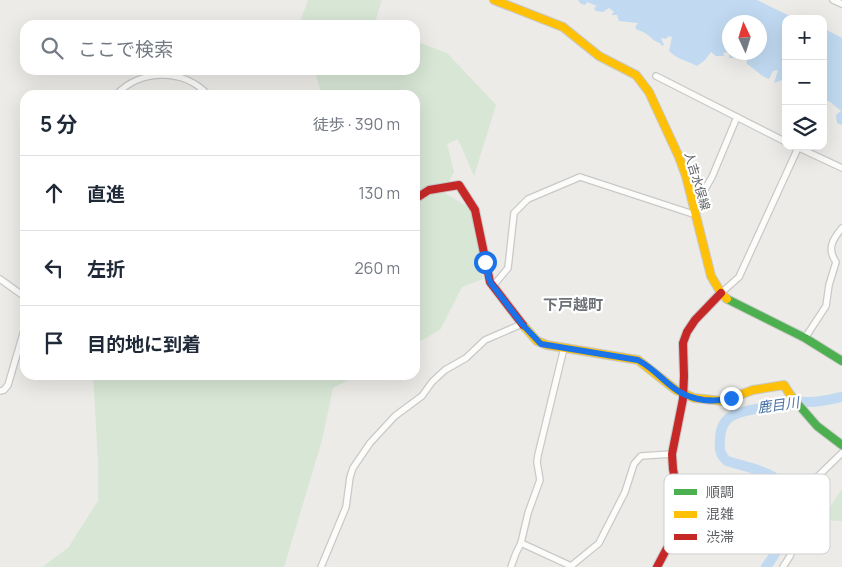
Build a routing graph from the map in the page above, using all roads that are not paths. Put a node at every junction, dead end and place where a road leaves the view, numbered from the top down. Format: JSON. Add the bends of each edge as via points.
{"nodes":[{"id":1,"x":494,"y":0,"type":"edge"},
{"id":2,"x":833,"y":0,"type":"edge"},
{"id":3,"x":842,"y":4,"type":"edge"},
{"id":4,"x":165,"y":75,"type":"edge"},
{"id":5,"x":165,"y":75,"type":"edge"},
{"id":6,"x":656,"y":76,"type":"dead end"},
{"id":7,"x":122,"y":90,"type":"edge"},
{"id":8,"x":204,"y":90,"type":"edge"},
{"id":9,"x":737,"y":117,"type":"junction"},
{"id":10,"x":782,"y":140,"type":"edge"},
{"id":11,"x":796,"y":150,"type":"edge"},
{"id":12,"x":803,"y":150,"type":"edge"},
{"id":13,"x":842,"y":168,"type":"edge"},
{"id":14,"x":420,"y":196,"type":"edge"},
{"id":15,"x":695,"y":211,"type":"junction"},
{"id":16,"x":842,"y":228,"type":"edge"},
{"id":17,"x":0,"y":279,"type":"edge"},
{"id":18,"x":493,"y":286,"type":"junction"},
{"id":19,"x":20,"y":293,"type":"edge"},
{"id":20,"x":721,"y":293,"type":"junction"},
{"id":21,"x":522,"y":324,"type":"junction"},
{"id":22,"x":805,"y":338,"type":"junction"},
{"id":23,"x":20,"y":344,"type":"edge"},
{"id":24,"x":564,"y":348,"type":"junction"},
{"id":25,"x":842,"y":361,"type":"edge"},
{"id":26,"x":0,"y":391,"type":"edge"},
{"id":27,"x":684,"y":395,"type":"junction"},
{"id":28,"x":842,"y":445,"type":"edge"},
{"id":29,"x":842,"y":453,"type":"edge"},
{"id":30,"x":672,"y":454,"type":"junction"},
{"id":31,"x":673,"y":474,"type":"edge"},
{"id":32,"x":820,"y":474,"type":"edge"},
{"id":33,"x":521,"y":543,"type":"junction"},
{"id":34,"x":664,"y":552,"type":"edge"},
{"id":35,"x":791,"y":554,"type":"edge"},
{"id":36,"x":321,"y":567,"type":"edge"},
{"id":37,"x":511,"y":567,"type":"edge"},
{"id":38,"x":657,"y":567,"type":"edge"},
{"id":39,"x":783,"y":567,"type":"edge"}],
"edges":[{"from":1,"to":15,"type":"street","name":"人吉水俣線","via":[[563,28],[599,56],[636,75],[649,92],[679,157]]},
{"from":2,"to":3,"type":"street"},
{"from":4,"to":8,"type":"street","via":[[188,79]]},
{"from":5,"to":7,"type":"street","via":[[142,77]]},
{"from":6,"to":9,"type":"street"},
{"from":9,"to":10,"type":"street"},
{"from":9,"to":15,"type":"street"},
{"from":11,"to":20,"type":"street","via":[[739,277]]},
{"from":12,"to":13,"type":"street"},
{"from":14,"to":18,"type":"street","via":[[429,190],[459,185],[475,210]]},
{"from":15,"to":18,"type":"street","via":[[580,177],[528,199],[514,213],[508,268]]},
{"from":15,"to":20,"type":"street","name":"人吉水俣線","via":[[711,276]]},
{"from":16,"to":22,"type":"street","via":[[830,249],[836,262],[826,306]]},
{"from":17,"to":19,"type":"street"},
{"from":18,"to":21,"type":"street"},
{"from":20,"to":22,"type":"street","name":"人吉水俣線","via":[[730,302]]},
{"from":20,"to":27,"type":"street","via":[[684,336]]},
{"from":21,"to":24,"type":"street","via":[[541,344]]},
{"from":21,"to":36,"type":"street","via":[[484,340],[466,358],[445,370],[422,396],[395,416],[370,443],[353,468],[346,507]]},
{"from":22,"to":25,"type":"street","name":"人吉水俣線"},
{"from":23,"to":26,"type":"street","via":[[8,385]]},
{"from":24,"to":27,"type":"street","via":[[638,360]]},
{"from":24,"to":33,"type":"street","via":[[538,454],[540,480]]},
{"from":27,"to":28,"type":"street","via":[[723,401],[753,390],[784,385],[799,407],[828,437]]},
{"from":27,"to":30,"type":"street"},
{"from":29,"to":32,"type":"street"},
{"from":30,"to":31,"type":"street"},
{"from":30,"to":33,"type":"street","via":[[641,456],[634,464],[625,492],[599,543],[571,566]]},
{"from":33,"to":37,"type":"street"},
{"from":34,"to":38,"type":"street"},
{"from":35,"to":39,"type":"street"}]}
